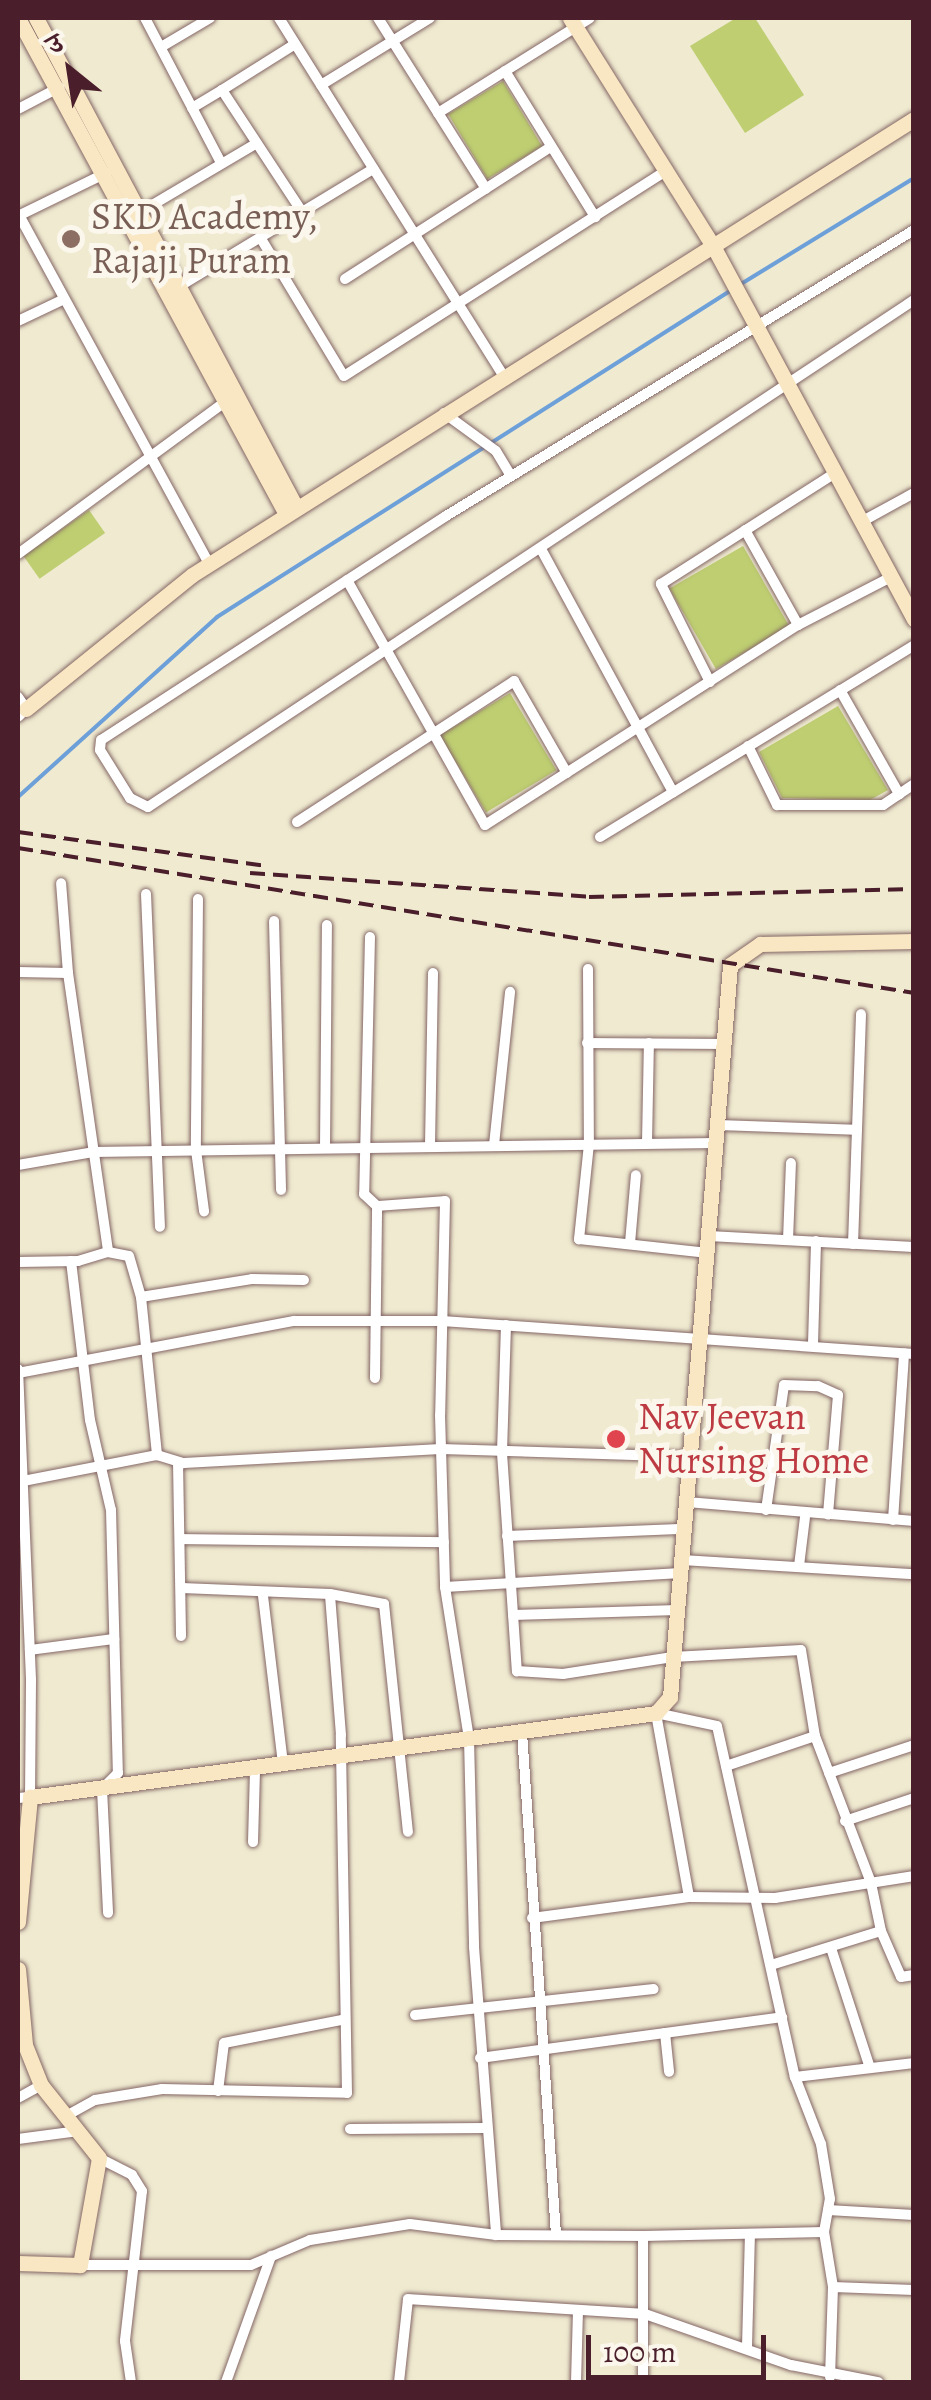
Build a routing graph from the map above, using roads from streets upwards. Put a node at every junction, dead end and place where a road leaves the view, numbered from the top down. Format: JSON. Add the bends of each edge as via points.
{"nodes":[{"id":1,"x":21,"y":18,"type":"edge"},
{"id":2,"x":36,"y":18,"type":"edge"},
{"id":3,"x":146,"y":18,"type":"edge"},
{"id":4,"x":210,"y":18,"type":"edge"},
{"id":5,"x":279,"y":18,"type":"edge"},
{"id":6,"x":378,"y":18,"type":"edge"},
{"id":7,"x":430,"y":18,"type":"edge"},
{"id":8,"x":578,"y":21,"type":"edge"},
{"id":9,"x":393,"y":40,"type":"junction"},
{"id":10,"x":295,"y":44,"type":"junction"},
{"id":11,"x":161,"y":47,"type":"junction"},
{"id":12,"x":505,"y":71,"type":"junction"},
{"id":13,"x":321,"y":85,"type":"junction"},
{"id":14,"x":63,"y":86,"type":"junction"},
{"id":15,"x":222,"y":90,"type":"junction"},
{"id":16,"x":192,"y":108,"type":"junction"},
{"id":17,"x":18,"y":110,"type":"edge"},
{"id":18,"x":438,"y":114,"type":"junction"},
{"id":19,"x":914,"y":118,"type":"edge"},
{"id":20,"x":257,"y":143,"type":"junction"},
{"id":21,"x":552,"y":147,"type":"junction"},
{"id":22,"x":221,"y":163,"type":"junction"},
{"id":23,"x":374,"y":169,"type":"junction"},
{"id":24,"x":666,"y":171,"type":"junction"},
{"id":25,"x":108,"y":172,"type":"junction"},
{"id":26,"x":486,"y":188,"type":"junction"},
{"id":27,"x":302,"y":212,"type":"junction"},
{"id":28,"x":18,"y":215,"type":"edge"},
{"id":29,"x":594,"y":217,"type":"junction"},
{"id":30,"x":132,"y":218,"type":"junction"},
{"id":31,"x":914,"y":230,"type":"edge"},
{"id":32,"x":414,"y":234,"type":"junction"},
{"id":33,"x":260,"y":237,"type":"junction"},
{"id":34,"x":712,"y":244,"type":"junction"},
{"id":35,"x":345,"y":280,"type":"dead end"},
{"id":36,"x":172,"y":291,"type":"junction"},
{"id":37,"x":62,"y":300,"type":"junction"},
{"id":38,"x":914,"y":300,"type":"edge"},
{"id":39,"x":459,"y":305,"type":"junction"},
{"id":40,"x":18,"y":321,"type":"edge"},
{"id":41,"x":755,"y":324,"type":"junction"},
{"id":42,"x":503,"y":375,"type":"junction"},
{"id":43,"x":788,"y":385,"type":"junction"},
{"id":44,"x":230,"y":397,"type":"junction"},
{"id":45,"x":444,"y":413,"type":"junction"},
{"id":46,"x":149,"y":457,"type":"junction"},
{"id":47,"x":835,"y":473,"type":"junction"},
{"id":48,"x":511,"y":476,"type":"junction"},
{"id":49,"x":914,"y":493,"type":"edge"},
{"id":50,"x":291,"y":510,"type":"junction"},
{"id":51,"x":861,"y":522,"type":"junction"},
{"id":52,"x":746,"y":530,"type":"junction"},
{"id":53,"x":542,"y":549,"type":"junction"},
{"id":54,"x":18,"y":554,"type":"edge"},
{"id":55,"x":209,"y":564,"type":"junction"},
{"id":56,"x":891,"y":577,"type":"junction"},
{"id":57,"x":347,"y":580,"type":"junction"},
{"id":58,"x":914,"y":618,"type":"edge"},
{"id":59,"x":798,"y":625,"type":"junction"},
{"id":60,"x":914,"y":645,"type":"edge"},
{"id":61,"x":384,"y":652,"type":"junction"},
{"id":62,"x":710,"y":682,"type":"junction"},
{"id":63,"x":840,"y":690,"type":"junction"},
{"id":64,"x":20,"y":708,"type":"edge"},
{"id":65,"x":638,"y":728,"type":"junction"},
{"id":66,"x":432,"y":735,"type":"junction"},
{"id":67,"x":748,"y":746,"type":"junction"},
{"id":68,"x":567,"y":773,"type":"junction"},
{"id":69,"x":914,"y":784,"type":"edge"},
{"id":70,"x":673,"y":792,"type":"junction"},
{"id":71,"x":899,"y":794,"type":"junction"},
{"id":72,"x":297,"y":822,"type":"dead end"},
{"id":73,"x":600,"y":837,"type":"dead end"},
{"id":74,"x":61,"y":882,"type":"dead end"},
{"id":75,"x":146,"y":894,"type":"dead end"},
{"id":76,"x":198,"y":899,"type":"dead end"},
{"id":77,"x":274,"y":921,"type":"dead end"},
{"id":78,"x":327,"y":924,"type":"dead end"},
{"id":79,"x":370,"y":937,"type":"dead end"},
{"id":80,"x":914,"y":941,"type":"edge"},
{"id":81,"x":588,"y":969,"type":"dead end"},
{"id":82,"x":18,"y":972,"type":"edge"},
{"id":83,"x":68,"y":973,"type":"junction"},
{"id":84,"x":433,"y":973,"type":"dead end"},
{"id":85,"x":510,"y":992,"type":"dead end"},
{"id":86,"x":861,"y":1014,"type":"dead end"},
{"id":87,"x":586,"y":1043,"type":"junction"},
{"id":88,"x":649,"y":1043,"type":"junction"},
{"id":89,"x":722,"y":1044,"type":"junction"},
{"id":90,"x":716,"y":1126,"type":"junction"},
{"id":91,"x":857,"y":1130,"type":"junction"},
{"id":92,"x":647,"y":1143,"type":"junction"},
{"id":93,"x":715,"y":1143,"type":"junction"},
{"id":94,"x":588,"y":1144,"type":"junction"},
{"id":95,"x":494,"y":1145,"type":"junction"},
{"id":96,"x":430,"y":1146,"type":"junction"},
{"id":97,"x":367,"y":1147,"type":"junction"},
{"id":98,"x":280,"y":1148,"type":"junction"},
{"id":99,"x":325,"y":1148,"type":"junction"},
{"id":100,"x":196,"y":1150,"type":"junction"},
{"id":101,"x":154,"y":1151,"type":"junction"},
{"id":102,"x":96,"y":1152,"type":"junction"},
{"id":103,"x":791,"y":1163,"type":"dead end"},
{"id":104,"x":18,"y":1165,"type":"edge"},
{"id":105,"x":636,"y":1175,"type":"dead end"},
{"id":106,"x":282,"y":1190,"type":"dead end"},
{"id":107,"x":377,"y":1206,"type":"junction"},
{"id":108,"x":204,"y":1211,"type":"dead end"},
{"id":109,"x":160,"y":1227,"type":"dead end"},
{"id":110,"x":788,"y":1240,"type":"junction"},
{"id":111,"x":816,"y":1241,"type":"junction"},
{"id":112,"x":630,"y":1243,"type":"junction"},
{"id":113,"x":708,"y":1244,"type":"junction"},
{"id":114,"x":854,"y":1244,"type":"junction"},
{"id":115,"x":914,"y":1247,"type":"edge"},
{"id":116,"x":108,"y":1252,"type":"junction"},
{"id":117,"x":71,"y":1260,"type":"junction"},
{"id":118,"x":18,"y":1262,"type":"edge"},
{"id":119,"x":304,"y":1280,"type":"dead end"},
{"id":120,"x":141,"y":1297,"type":"junction"},
{"id":121,"x":375,"y":1321,"type":"junction"},
{"id":122,"x":442,"y":1321,"type":"junction"},
{"id":123,"x":506,"y":1325,"type":"junction"},
{"id":124,"x":701,"y":1337,"type":"junction"},
{"id":125,"x":813,"y":1344,"type":"junction"},
{"id":126,"x":142,"y":1347,"type":"junction"},
{"id":127,"x":909,"y":1354,"type":"edge"},
{"id":128,"x":84,"y":1359,"type":"junction"},
{"id":129,"x":18,"y":1370,"type":"edge"},
{"id":130,"x":375,"y":1378,"type":"dead end"},
{"id":131,"x":900,"y":1424,"type":"junction"},
{"id":132,"x":914,"y":1426,"type":"edge"},
{"id":133,"x":441,"y":1449,"type":"junction"},
{"id":134,"x":502,"y":1453,"type":"junction"},
{"id":135,"x":157,"y":1455,"type":"junction"},
{"id":136,"x":690,"y":1456,"type":"junction"},
{"id":137,"x":178,"y":1462,"type":"junction"},
{"id":138,"x":101,"y":1466,"type":"junction"},
{"id":139,"x":19,"y":1482,"type":"edge"},
{"id":140,"x":687,"y":1502,"type":"junction"},
{"id":141,"x":766,"y":1510,"type":"junction"},
{"id":142,"x":828,"y":1515,"type":"junction"},
{"id":143,"x":805,"y":1516,"type":"junction"},
{"id":144,"x":893,"y":1520,"type":"junction"},
{"id":145,"x":914,"y":1521,"type":"edge"},
{"id":146,"x":684,"y":1529,"type":"junction"},
{"id":147,"x":507,"y":1536,"type":"junction"},
{"id":148,"x":180,"y":1538,"type":"junction"},
{"id":149,"x":444,"y":1542,"type":"junction"},
{"id":150,"x":681,"y":1566,"type":"junction"},
{"id":151,"x":799,"y":1566,"type":"junction"},
{"id":152,"x":914,"y":1574,"type":"edge"},
{"id":153,"x":510,"y":1584,"type":"junction"},
{"id":154,"x":445,"y":1587,"type":"junction"},
{"id":155,"x":182,"y":1588,"type":"junction"},
{"id":156,"x":330,"y":1594,"type":"junction"},
{"id":157,"x":264,"y":1596,"type":"junction"},
{"id":158,"x":678,"y":1610,"type":"junction"},
{"id":159,"x":513,"y":1615,"type":"junction"},
{"id":160,"x":181,"y":1636,"type":"dead end"},
{"id":161,"x":114,"y":1639,"type":"junction"},
{"id":162,"x":30,"y":1650,"type":"junction"},
{"id":163,"x":673,"y":1658,"type":"junction"},
{"id":164,"x":656,"y":1712,"type":"junction"},
{"id":165,"x":522,"y":1732,"type":"junction"},
{"id":166,"x":815,"y":1736,"type":"junction"},
{"id":167,"x":470,"y":1740,"type":"junction"},
{"id":168,"x":914,"y":1745,"type":"edge"},
{"id":169,"x":402,"y":1748,"type":"junction"},
{"id":170,"x":336,"y":1757,"type":"junction"},
{"id":171,"x":283,"y":1764,"type":"junction"},
{"id":172,"x":726,"y":1766,"type":"junction"},
{"id":173,"x":255,"y":1772,"type":"junction"},
{"id":174,"x":828,"y":1773,"type":"junction"},
{"id":175,"x":102,"y":1789,"type":"junction"},
{"id":176,"x":24,"y":1797,"type":"edge"},
{"id":177,"x":914,"y":1798,"type":"edge"},
{"id":178,"x":845,"y":1821,"type":"junction"},
{"id":179,"x":408,"y":1832,"type":"dead end"},
{"id":180,"x":253,"y":1842,"type":"dead end"},
{"id":181,"x":914,"y":1876,"type":"edge"},
{"id":182,"x":872,"y":1884,"type":"junction"},
{"id":183,"x":688,"y":1896,"type":"junction"},
{"id":184,"x":756,"y":1897,"type":"junction"},
{"id":185,"x":108,"y":1913,"type":"dead end"},
{"id":186,"x":532,"y":1918,"type":"junction"},
{"id":187,"x":18,"y":1922,"type":"edge"},
{"id":188,"x":881,"y":1931,"type":"junction"},
{"id":189,"x":831,"y":1948,"type":"junction"},
{"id":190,"x":771,"y":1965,"type":"junction"},
{"id":191,"x":18,"y":1969,"type":"edge"},
{"id":192,"x":914,"y":1976,"type":"edge"},
{"id":193,"x":654,"y":1989,"type":"dead end"},
{"id":194,"x":544,"y":2004,"type":"junction"},
{"id":195,"x":478,"y":2010,"type":"junction"},
{"id":196,"x":416,"y":2015,"type":"dead end"},
{"id":197,"x":782,"y":2017,"type":"junction"},
{"id":198,"x":341,"y":2020,"type":"junction"},
{"id":199,"x":665,"y":2033,"type":"junction"},
{"id":200,"x":548,"y":2049,"type":"junction"},
{"id":201,"x":480,"y":2058,"type":"junction"},
{"id":202,"x":914,"y":2062,"type":"edge"},
{"id":203,"x":870,"y":2068,"type":"junction"},
{"id":204,"x":669,"y":2072,"type":"dead end"},
{"id":205,"x":795,"y":2078,"type":"junction"},
{"id":206,"x":41,"y":2084,"type":"junction"},
{"id":207,"x":218,"y":2091,"type":"junction"},
{"id":208,"x":18,"y":2098,"type":"edge"},
{"id":209,"x":66,"y":2116,"type":"junction"},
{"id":210,"x":486,"y":2128,"type":"junction"},
{"id":211,"x":350,"y":2129,"type":"dead end"},
{"id":212,"x":78,"y":2131,"type":"junction"},
{"id":213,"x":18,"y":2139,"type":"edge"},
{"id":214,"x":100,"y":2158,"type":"junction"},
{"id":215,"x":828,"y":2210,"type":"junction"},
{"id":216,"x":914,"y":2215,"type":"edge"},
{"id":217,"x":824,"y":2232,"type":"junction"},
{"id":218,"x":496,"y":2235,"type":"junction"},
{"id":219,"x":556,"y":2235,"type":"junction"},
{"id":220,"x":643,"y":2236,"type":"junction"},
{"id":221,"x":750,"y":2236,"type":"junction"},
{"id":222,"x":271,"y":2256,"type":"junction"},
{"id":223,"x":18,"y":2264,"type":"edge"},
{"id":224,"x":80,"y":2264,"type":"junction"},
{"id":225,"x":138,"y":2264,"type":"junction"},
{"id":226,"x":832,"y":2287,"type":"junction"},
{"id":227,"x":914,"y":2290,"type":"edge"},
{"id":228,"x":578,"y":2312,"type":"junction"},
{"id":229,"x":645,"y":2314,"type":"junction"},
{"id":230,"x":747,"y":2348,"type":"junction"},
{"id":231,"x":830,"y":2376,"type":"junction"},
{"id":232,"x":130,"y":2382,"type":"edge"},
{"id":233,"x":226,"y":2382,"type":"edge"},
{"id":234,"x":399,"y":2382,"type":"edge"},
{"id":235,"x":576,"y":2382,"type":"edge"},
{"id":236,"x":644,"y":2382,"type":"edge"},
{"id":237,"x":878,"y":2382,"type":"edge"}],
"edges":[{"from":1,"to":14,"type":"street"},
{"from":2,"to":14,"type":"street"},
{"from":3,"to":11,"type":"street"},
{"from":4,"to":11,"type":"street"},
{"from":5,"to":10,"type":"street"},
{"from":6,"to":9,"type":"street"},
{"from":7,"to":9,"type":"street"},
{"from":8,"to":12,"type":"street"},
{"from":8,"to":24,"type":"street"},
{"from":9,"to":13,"type":"street"},
{"from":9,"to":18,"type":"street"},
{"from":10,"to":13,"type":"street"},
{"from":10,"to":15,"type":"street"},
{"from":11,"to":16,"type":"street"},
{"from":12,"to":18,"type":"street"},
{"from":12,"to":21,"type":"street"},
{"from":13,"to":23,"type":"street"},
{"from":14,"to":17,"type":"street"},
{"from":14,"to":25,"type":"street"},
{"from":15,"to":16,"type":"street"},
{"from":15,"to":20,"type":"street"},
{"from":16,"to":22,"type":"street"},
{"from":18,"to":26,"type":"street"},
{"from":19,"to":34,"type":"street"},
{"from":20,"to":22,"type":"street"},
{"from":20,"to":27,"type":"street"},
{"from":21,"to":26,"type":"street"},
{"from":21,"to":29,"type":"street"},
{"from":22,"to":30,"type":"street"},
{"from":23,"to":27,"type":"street"},
{"from":23,"to":32,"type":"street"},
{"from":24,"to":29,"type":"street"},
{"from":24,"to":34,"type":"street"},
{"from":25,"to":28,"type":"street"},
{"from":25,"to":30,"type":"street"},
{"from":26,"to":32,"type":"street"},
{"from":27,"to":33,"type":"street"},
{"from":28,"to":37,"type":"street"},
{"from":29,"to":39,"type":"street"},
{"from":30,"to":36,"type":"street"},
{"from":31,"to":41,"type":"street"},
{"from":32,"to":35,"type":"street"},
{"from":32,"to":39,"type":"street"},
{"from":33,"to":36,"type":"street"},
{"from":33,"to":39,"type":"street","via":[[344,376]]},
{"from":34,"to":41,"type":"street"},
{"from":34,"to":42,"type":"street"},
{"from":36,"to":44,"type":"street"},
{"from":37,"to":40,"type":"street"},
{"from":37,"to":46,"type":"street"},
{"from":38,"to":43,"type":"street"},
{"from":39,"to":42,"type":"street"},
{"from":41,"to":43,"type":"street"},
{"from":41,"to":48,"type":"street"},
{"from":42,"to":45,"type":"street"},
{"from":43,"to":47,"type":"street"},
{"from":43,"to":53,"type":"street"},
{"from":44,"to":46,"type":"street"},
{"from":44,"to":50,"type":"street"},
{"from":45,"to":48,"type":"street","via":[[496,451]]},
{"from":45,"to":50,"type":"street"},
{"from":46,"to":54,"type":"street"},
{"from":46,"to":55,"type":"street"},
{"from":47,"to":51,"type":"street"},
{"from":47,"to":52,"type":"street"},
{"from":48,"to":57,"type":"street"},
{"from":49,"to":51,"type":"street"},
{"from":50,"to":55,"type":"street"},
{"from":51,"to":56,"type":"street"},
{"from":52,"to":59,"type":"street"},
{"from":52,"to":62,"type":"street","via":[[661,584]]},
{"from":53,"to":61,"type":"street"},
{"from":53,"to":65,"type":"street"},
{"from":55,"to":64,"type":"street"},
{"from":56,"to":58,"type":"street"},
{"from":56,"to":59,"type":"street"},
{"from":57,"to":61,"type":"street"},
{"from":57,"to":61,"type":"street","via":[[101,740],[100,750],[130,798],[148,807]]},
{"from":59,"to":62,"type":"street"},
{"from":60,"to":63,"type":"street"},
{"from":61,"to":66,"type":"street"},
{"from":62,"to":65,"type":"street"},
{"from":63,"to":67,"type":"street"},
{"from":63,"to":71,"type":"street"},
{"from":65,"to":68,"type":"street"},
{"from":65,"to":70,"type":"street"},
{"from":66,"to":68,"type":"street","via":[[485,825]]},
{"from":66,"to":68,"type":"street","via":[[514,681]]},
{"from":66,"to":72,"type":"street"},
{"from":67,"to":70,"type":"street"},
{"from":67,"to":71,"type":"street","via":[[778,805],[883,806]]},
{"from":69,"to":71,"type":"street"},
{"from":70,"to":73,"type":"street"},
{"from":74,"to":83,"type":"street"},
{"from":75,"to":101,"type":"street"},
{"from":76,"to":100,"type":"street"},
{"from":77,"to":98,"type":"street"},
{"from":78,"to":99,"type":"street"},
{"from":79,"to":97,"type":"street"},
{"from":80,"to":89,"type":"street","via":[[760,944],[742,951],[730,965]]},
{"from":81,"to":87,"type":"street"},
{"from":82,"to":83,"type":"street"},
{"from":83,"to":102,"type":"street"},
{"from":84,"to":96,"type":"street"},
{"from":85,"to":95,"type":"street"},
{"from":86,"to":91,"type":"street"},
{"from":87,"to":88,"type":"street"},
{"from":87,"to":94,"type":"street"},
{"from":88,"to":89,"type":"street"},
{"from":88,"to":92,"type":"street"},
{"from":89,"to":90,"type":"street"},
{"from":90,"to":91,"type":"street"},
{"from":90,"to":93,"type":"street"},
{"from":91,"to":114,"type":"street"},
{"from":92,"to":93,"type":"street"},
{"from":92,"to":94,"type":"street"},
{"from":93,"to":113,"type":"street"},
{"from":94,"to":95,"type":"street"},
{"from":94,"to":112,"type":"street","via":[[579,1239]]},
{"from":95,"to":96,"type":"street"},
{"from":96,"to":97,"type":"street"},
{"from":97,"to":99,"type":"street"},
{"from":97,"to":107,"type":"street","via":[[364,1194]]},
{"from":98,"to":99,"type":"street"},
{"from":98,"to":100,"type":"street"},
{"from":98,"to":106,"type":"street"},
{"from":100,"to":101,"type":"street"},
{"from":100,"to":108,"type":"street"},
{"from":101,"to":102,"type":"street"},
{"from":101,"to":109,"type":"street"},
{"from":102,"to":104,"type":"street"},
{"from":102,"to":116,"type":"street"},
{"from":103,"to":110,"type":"street"},
{"from":105,"to":112,"type":"street"},
{"from":107,"to":121,"type":"street"},
{"from":107,"to":122,"type":"street","via":[[445,1202]]},
{"from":110,"to":111,"type":"street"},
{"from":110,"to":113,"type":"street"},
{"from":111,"to":114,"type":"street"},
{"from":111,"to":125,"type":"street"},
{"from":112,"to":113,"type":"street"},
{"from":113,"to":124,"type":"street"},
{"from":114,"to":115,"type":"street"},
{"from":116,"to":117,"type":"street"},
{"from":116,"to":120,"type":"street","via":[[130,1256]]},
{"from":117,"to":118,"type":"street"},
{"from":117,"to":128,"type":"street"},
{"from":119,"to":120,"type":"street","via":[[252,1279]]},
{"from":120,"to":126,"type":"street"},
{"from":121,"to":122,"type":"street"},
{"from":121,"to":126,"type":"street","via":[[294,1321]]},
{"from":121,"to":130,"type":"street"},
{"from":122,"to":123,"type":"street"},
{"from":122,"to":133,"type":"street"},
{"from":123,"to":124,"type":"street"},
{"from":123,"to":134,"type":"street"},
{"from":124,"to":125,"type":"street"},
{"from":124,"to":136,"type":"street"},
{"from":125,"to":127,"type":"street"},
{"from":126,"to":128,"type":"street"},
{"from":126,"to":135,"type":"street"},
{"from":127,"to":131,"type":"street"},
{"from":128,"to":129,"type":"street"},
{"from":128,"to":138,"type":"street"},
{"from":129,"to":139,"type":"street"},
{"from":131,"to":132,"type":"street"},
{"from":131,"to":144,"type":"street"},
{"from":133,"to":134,"type":"street"},
{"from":133,"to":137,"type":"street"},
{"from":133,"to":149,"type":"street"},
{"from":134,"to":136,"type":"street"},
{"from":134,"to":147,"type":"street"},
{"from":135,"to":137,"type":"street"},
{"from":135,"to":138,"type":"street"},
{"from":136,"to":140,"type":"street"},
{"from":137,"to":148,"type":"street"},
{"from":138,"to":139,"type":"street"},
{"from":138,"to":161,"type":"street","via":[[111,1510]]},
{"from":139,"to":162,"type":"street"},
{"from":140,"to":141,"type":"street"},
{"from":140,"to":146,"type":"street"},
{"from":141,"to":142,"type":"street","via":[[784,1385],[818,1386],[838,1395]]},
{"from":141,"to":143,"type":"street"},
{"from":142,"to":143,"type":"street"},
{"from":142,"to":144,"type":"street"},
{"from":143,"to":151,"type":"street"},
{"from":144,"to":145,"type":"street"},
{"from":146,"to":147,"type":"street"},
{"from":146,"to":150,"type":"street"},
{"from":147,"to":153,"type":"street"},
{"from":148,"to":149,"type":"street"},
{"from":148,"to":155,"type":"street"},
{"from":149,"to":154,"type":"street"},
{"from":150,"to":151,"type":"street"},
{"from":150,"to":153,"type":"street"},
{"from":150,"to":158,"type":"street"},
{"from":151,"to":152,"type":"street"},
{"from":153,"to":154,"type":"street"},
{"from":153,"to":159,"type":"street"},
{"from":154,"to":167,"type":"street"},
{"from":155,"to":157,"type":"street"},
{"from":155,"to":160,"type":"street"},
{"from":156,"to":157,"type":"street"},
{"from":156,"to":169,"type":"street","via":[[384,1604]]},
{"from":156,"to":170,"type":"street"},
{"from":157,"to":171,"type":"street"},
{"from":158,"to":159,"type":"street"},
{"from":158,"to":163,"type":"street"},
{"from":159,"to":163,"type":"street","via":[[517,1670],[563,1674]]},
{"from":161,"to":162,"type":"street"},
{"from":161,"to":175,"type":"street","via":[[118,1773]]},
{"from":162,"to":176,"type":"street"},
{"from":163,"to":164,"type":"street","via":[[670,1697]]},
{"from":163,"to":166,"type":"street","via":[[801,1650]]},
{"from":164,"to":165,"type":"street"},
{"from":164,"to":172,"type":"street","via":[[717,1726]]},
{"from":164,"to":183,"type":"street"},
{"from":165,"to":167,"type":"street"},
{"from":165,"to":186,"type":"street"},
{"from":166,"to":172,"type":"street"},
{"from":166,"to":174,"type":"street"},
{"from":167,"to":169,"type":"street"},
{"from":167,"to":195,"type":"street"},
{"from":168,"to":174,"type":"street"},
{"from":169,"to":170,"type":"street"},
{"from":169,"to":179,"type":"street"},
{"from":170,"to":171,"type":"street"},
{"from":170,"to":198,"type":"street"},
{"from":171,"to":173,"type":"street"},
{"from":172,"to":184,"type":"street"},
{"from":173,"to":175,"type":"street"},
{"from":173,"to":180,"type":"street"},
{"from":174,"to":178,"type":"street"},
{"from":175,"to":176,"type":"street"},
{"from":175,"to":185,"type":"street"},
{"from":176,"to":187,"type":"street"},
{"from":177,"to":178,"type":"street"},
{"from":178,"to":182,"type":"street"},
{"from":181,"to":182,"type":"street"},
{"from":182,"to":184,"type":"street"},
{"from":182,"to":188,"type":"street"},
{"from":183,"to":184,"type":"street"},
{"from":183,"to":186,"type":"street"},
{"from":184,"to":190,"type":"street"},
{"from":186,"to":194,"type":"street"},
{"from":188,"to":189,"type":"street"},
{"from":188,"to":192,"type":"street","via":[[901,1977]]},
{"from":189,"to":190,"type":"street"},
{"from":189,"to":203,"type":"street"},
{"from":190,"to":197,"type":"street"},
{"from":191,"to":206,"type":"street","via":[[25,2045]]},
{"from":193,"to":194,"type":"street"},
{"from":194,"to":195,"type":"street"},
{"from":194,"to":200,"type":"street"},
{"from":195,"to":196,"type":"street"},
{"from":195,"to":201,"type":"street"},
{"from":197,"to":199,"type":"street"},
{"from":197,"to":205,"type":"street"},
{"from":198,"to":207,"type":"street","via":[[224,2044]]},
{"from":198,"to":207,"type":"street","via":[[347,2093]]},
{"from":199,"to":200,"type":"street"},
{"from":199,"to":204,"type":"street"},
{"from":200,"to":201,"type":"street"},
{"from":200,"to":219,"type":"street"},
{"from":201,"to":210,"type":"street"},
{"from":202,"to":203,"type":"street"},
{"from":203,"to":205,"type":"street"},
{"from":205,"to":215,"type":"street","via":[[821,2144]]},
{"from":206,"to":208,"type":"street"},
{"from":206,"to":209,"type":"street"},
{"from":207,"to":209,"type":"street","via":[[162,2090],[95,2100]]},
{"from":209,"to":212,"type":"street"},
{"from":210,"to":211,"type":"street"},
{"from":210,"to":218,"type":"street"},
{"from":212,"to":213,"type":"street"},
{"from":212,"to":214,"type":"street"},
{"from":214,"to":224,"type":"street"},
{"from":214,"to":225,"type":"street","via":[[132,2175],[142,2190]]},
{"from":215,"to":216,"type":"street"},
{"from":215,"to":217,"type":"street"},
{"from":217,"to":221,"type":"street"},
{"from":217,"to":226,"type":"street"},
{"from":218,"to":219,"type":"street"},
{"from":218,"to":222,"type":"street","via":[[410,2224],[310,2240]]},
{"from":219,"to":220,"type":"street"},
{"from":220,"to":221,"type":"street"},
{"from":220,"to":229,"type":"street"},
{"from":221,"to":230,"type":"street"},
{"from":222,"to":225,"type":"street","via":[[251,2265]]},
{"from":222,"to":233,"type":"street"},
{"from":223,"to":224,"type":"street"},
{"from":224,"to":225,"type":"street"},
{"from":225,"to":232,"type":"street","via":[[125,2341]]},
{"from":226,"to":227,"type":"street"},
{"from":226,"to":231,"type":"street"},
{"from":228,"to":229,"type":"street"},
{"from":228,"to":234,"type":"street","via":[[408,2299]]},
{"from":228,"to":235,"type":"street"},
{"from":229,"to":230,"type":"street"},
{"from":229,"to":236,"type":"street"},
{"from":230,"to":231,"type":"street"},
{"from":231,"to":237,"type":"street"}]}
